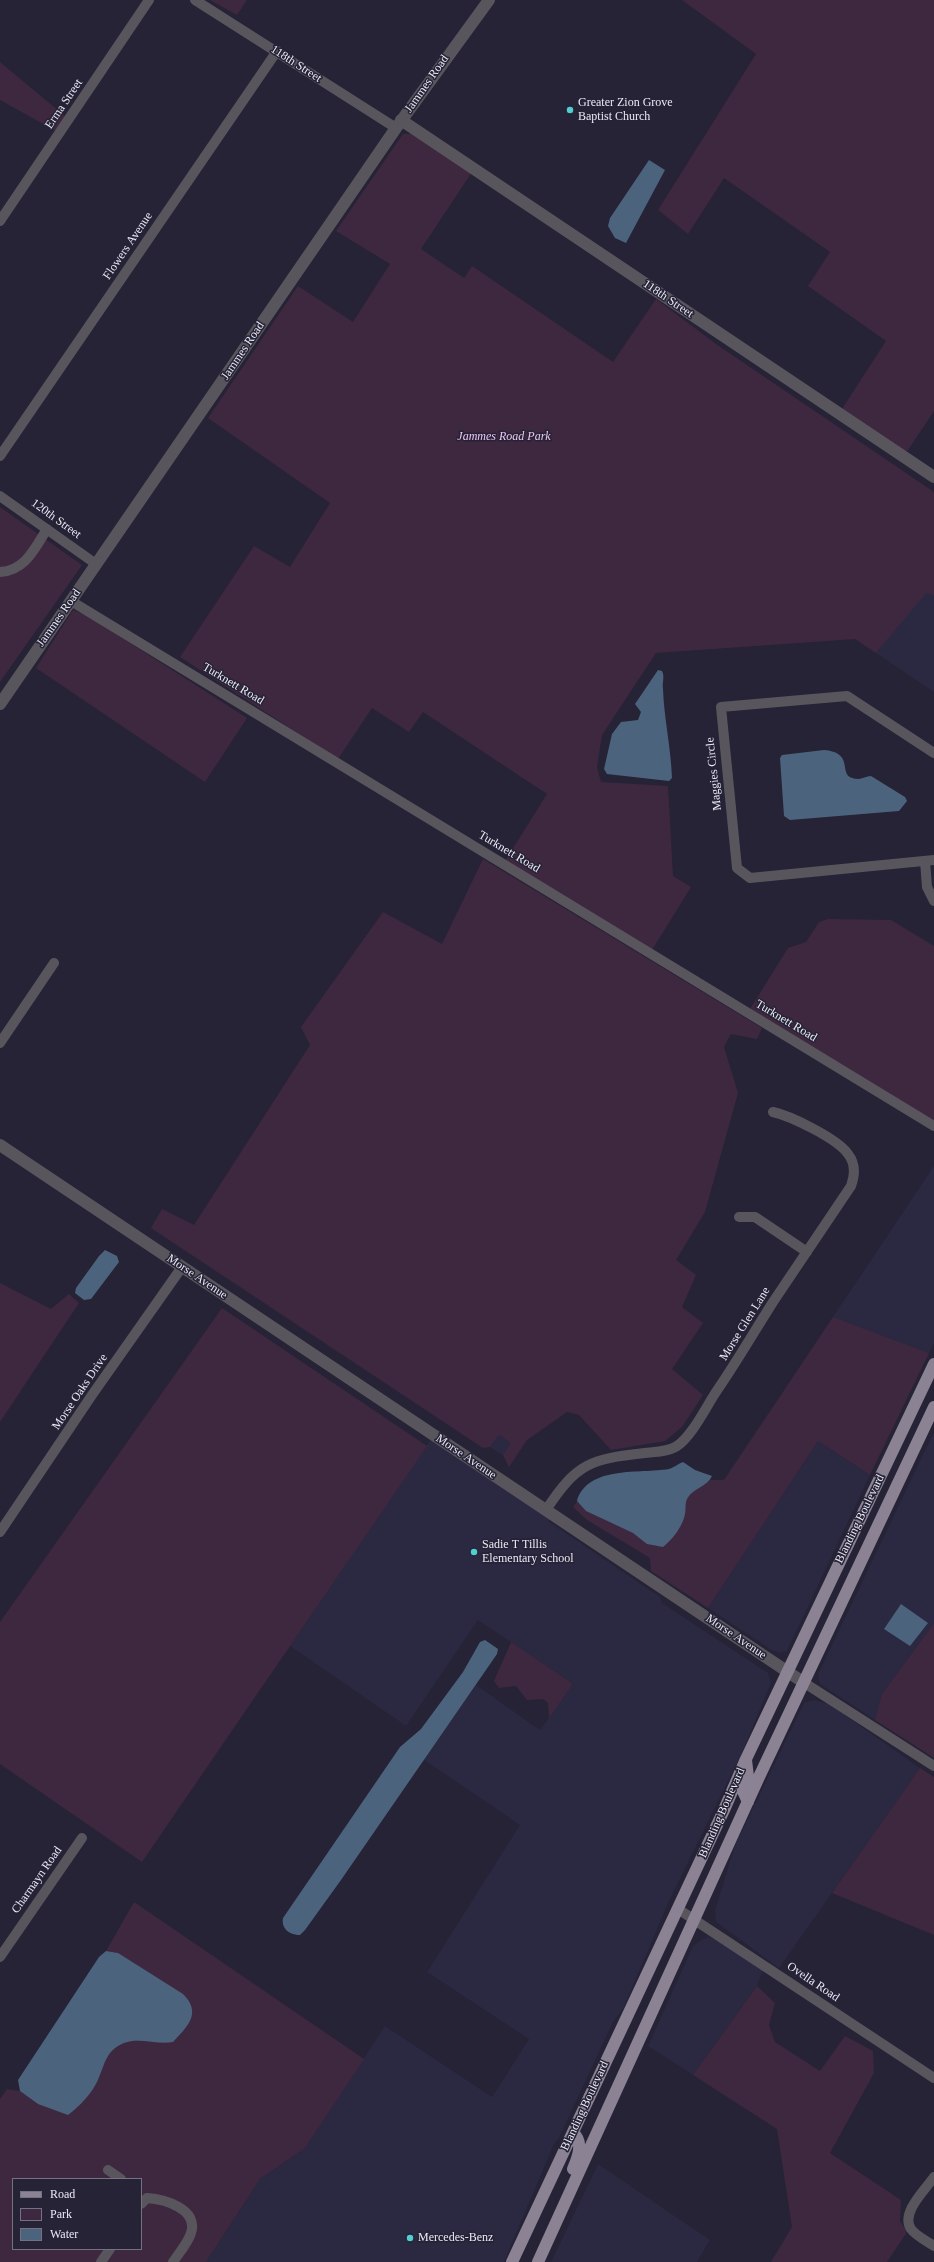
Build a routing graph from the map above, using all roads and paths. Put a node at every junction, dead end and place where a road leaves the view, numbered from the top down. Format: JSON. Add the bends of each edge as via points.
{"nodes":[{"id":1,"x":149,"y":0,"type":"edge"},
{"id":2,"x":195,"y":0,"type":"edge"},
{"id":3,"x":489,"y":0,"type":"edge"},
{"id":4,"x":277,"y":51,"type":"junction"},
{"id":5,"x":399,"y":124,"type":"junction"},
{"id":6,"x":0,"y":222,"type":"edge"},
{"id":7,"x":0,"y":456,"type":"edge"},
{"id":8,"x":934,"y":477,"type":"edge"},
{"id":9,"x":0,"y":496,"type":"edge"},
{"id":10,"x":47,"y":529,"type":"junction"},
{"id":11,"x":96,"y":564,"type":"junction"},
{"id":12,"x":0,"y":572,"type":"edge"},
{"id":13,"x":71,"y":600,"type":"junction"},
{"id":14,"x":0,"y":704,"type":"edge"},
{"id":15,"x":934,"y":754,"type":"edge"},
{"id":16,"x":930,"y":861,"type":"edge"},
{"id":17,"x":934,"y":901,"type":"edge"},
{"id":18,"x":54,"y":963,"type":"dead end"},
{"id":19,"x":0,"y":1043,"type":"edge"},
{"id":20,"x":773,"y":1112,"type":"dead end"},
{"id":21,"x":934,"y":1126,"type":"edge"},
{"id":22,"x":0,"y":1146,"type":"edge"},
{"id":23,"x":739,"y":1218,"type":"dead end"},
{"id":24,"x":807,"y":1252,"type":"junction"},
{"id":25,"x":182,"y":1267,"type":"junction"},
{"id":26,"x":934,"y":1364,"type":"edge"},
{"id":27,"x":934,"y":1407,"type":"edge"},
{"id":28,"x":865,"y":1509,"type":"junction"},
{"id":29,"x":546,"y":1510,"type":"junction"},
{"id":30,"x":882,"y":1517,"type":"junction"},
{"id":31,"x":4,"y":1518,"type":"edge"},
{"id":32,"x":0,"y":1532,"type":"edge"},
{"id":33,"x":788,"y":1672,"type":"junction"},
{"id":34,"x":803,"y":1682,"type":"junction"},
{"id":35,"x":746,"y":1759,"type":"junction"},
{"id":36,"x":934,"y":1766,"type":"edge"},
{"id":37,"x":748,"y":1802,"type":"junction"},
{"id":38,"x":82,"y":1838,"type":"dead end"},
{"id":39,"x":678,"y":1909,"type":"junction"},
{"id":40,"x":694,"y":1920,"type":"junction"},
{"id":41,"x":0,"y":1957,"type":"edge"},
{"id":42,"x":934,"y":2078,"type":"edge"},
{"id":43,"x":573,"y":2132,"type":"junction"},
{"id":44,"x":108,"y":2170,"type":"dead end"},
{"id":45,"x":934,"y":2177,"type":"edge"},
{"id":46,"x":120,"y":2178,"type":"edge"},
{"id":47,"x":143,"y":2199,"type":"edge"},
{"id":48,"x":934,"y":2246,"type":"edge"},
{"id":49,"x":540,"y":2257,"type":"edge"},
{"id":50,"x":173,"y":2262,"type":"edge"},
{"id":51,"x":512,"y":2262,"type":"edge"}],
"edges":[{"from":1,"to":6,"type":"street","name":"Erma Street"},
{"from":2,"to":4,"type":"street","name":"118th Street"},
{"from":3,"to":5,"type":"street","name":"Jammes Road"},
{"from":4,"to":5,"type":"street","name":"118th Street"},
{"from":4,"to":7,"type":"street","name":"Flowers Avenue"},
{"from":5,"to":8,"type":"street","name":"118th Street"},
{"from":5,"to":11,"type":"street","name":"Jammes Road"},
{"from":9,"to":10,"type":"street","name":"120th Street"},
{"from":10,"to":11,"type":"street","name":"120th Street"},
{"from":10,"to":12,"type":"street","via":[[23,564],[12,570]]},
{"from":11,"to":13,"type":"street","name":"Jammes Road"},
{"from":13,"to":14,"type":"street","name":"Jammes Road"},
{"from":13,"to":21,"type":"street","name":"Turknett Road"},
{"from":15,"to":16,"type":"street","name":"Maggies Circle","via":[[847,696],[721,707],[737,868],[743,874],[750,878]]},
{"from":16,"to":17,"type":"street","via":[[927,888]]},
{"from":18,"to":19,"type":"street"},
{"from":20,"to":24,"type":"street","name":"Morse Glen Lane","via":[[790,1116],[840,1146],[853,1164],[851,1186]]},
{"from":22,"to":25,"type":"street","name":"Morse Avenue"},
{"from":23,"to":24,"type":"street","via":[[755,1217]]},
{"from":24,"to":29,"type":"street","name":"Morse Glen Lane","via":[[729,1373],[678,1446],[667,1450],[596,1460],[580,1469],[565,1483]]},
{"from":25,"to":29,"type":"street","name":"Morse Avenue"},
{"from":25,"to":31,"type":"street","name":"Morse Oaks Drive"},
{"from":26,"to":28,"type":"main road","name":"Blanding Boulevard"},
{"from":27,"to":30,"type":"main road","name":"Blanding Boulevard"},
{"from":28,"to":30,"type":"main road"},
{"from":28,"to":33,"type":"main road","name":"Blanding Boulevard"},
{"from":29,"to":33,"type":"street","name":"Morse Avenue"},
{"from":30,"to":34,"type":"main road","name":"Blanding Boulevard"},
{"from":31,"to":32,"type":"street","name":"Morse Oaks Drive"},
{"from":33,"to":34,"type":"street","name":"Morse Avenue"},
{"from":33,"to":35,"type":"main road","name":"Blanding Boulevard"},
{"from":34,"to":36,"type":"street","name":"Morse Avenue"},
{"from":34,"to":37,"type":"main road","name":"Blanding Boulevard"},
{"from":35,"to":37,"type":"main road","via":[[748,1777],[743,1791]]},
{"from":35,"to":39,"type":"main road","name":"Blanding Boulevard"},
{"from":37,"to":40,"type":"main road","name":"Blanding Boulevard"},
{"from":38,"to":41,"type":"street","name":"Charmayn Road"},
{"from":39,"to":40,"type":"street","name":"Ovella Road"},
{"from":39,"to":43,"type":"main road","name":"Blanding Boulevard"},
{"from":40,"to":42,"type":"street","name":"Ovella Road"},
{"from":40,"to":49,"type":"main road","name":"Blanding Boulevard"},
{"from":43,"to":49,"type":"main road","via":[[579,2140],[578,2156],[547,2226]]},
{"from":43,"to":51,"type":"main road","name":"Blanding Boulevard"},
{"from":44,"to":46,"type":"street"},
{"from":45,"to":48,"type":"street","via":[[910,2212],[908,2222],[911,2229]]},
{"from":47,"to":50,"type":"street","via":[[159,2199],[187,2214],[192,2226],[190,2237]]}]}
